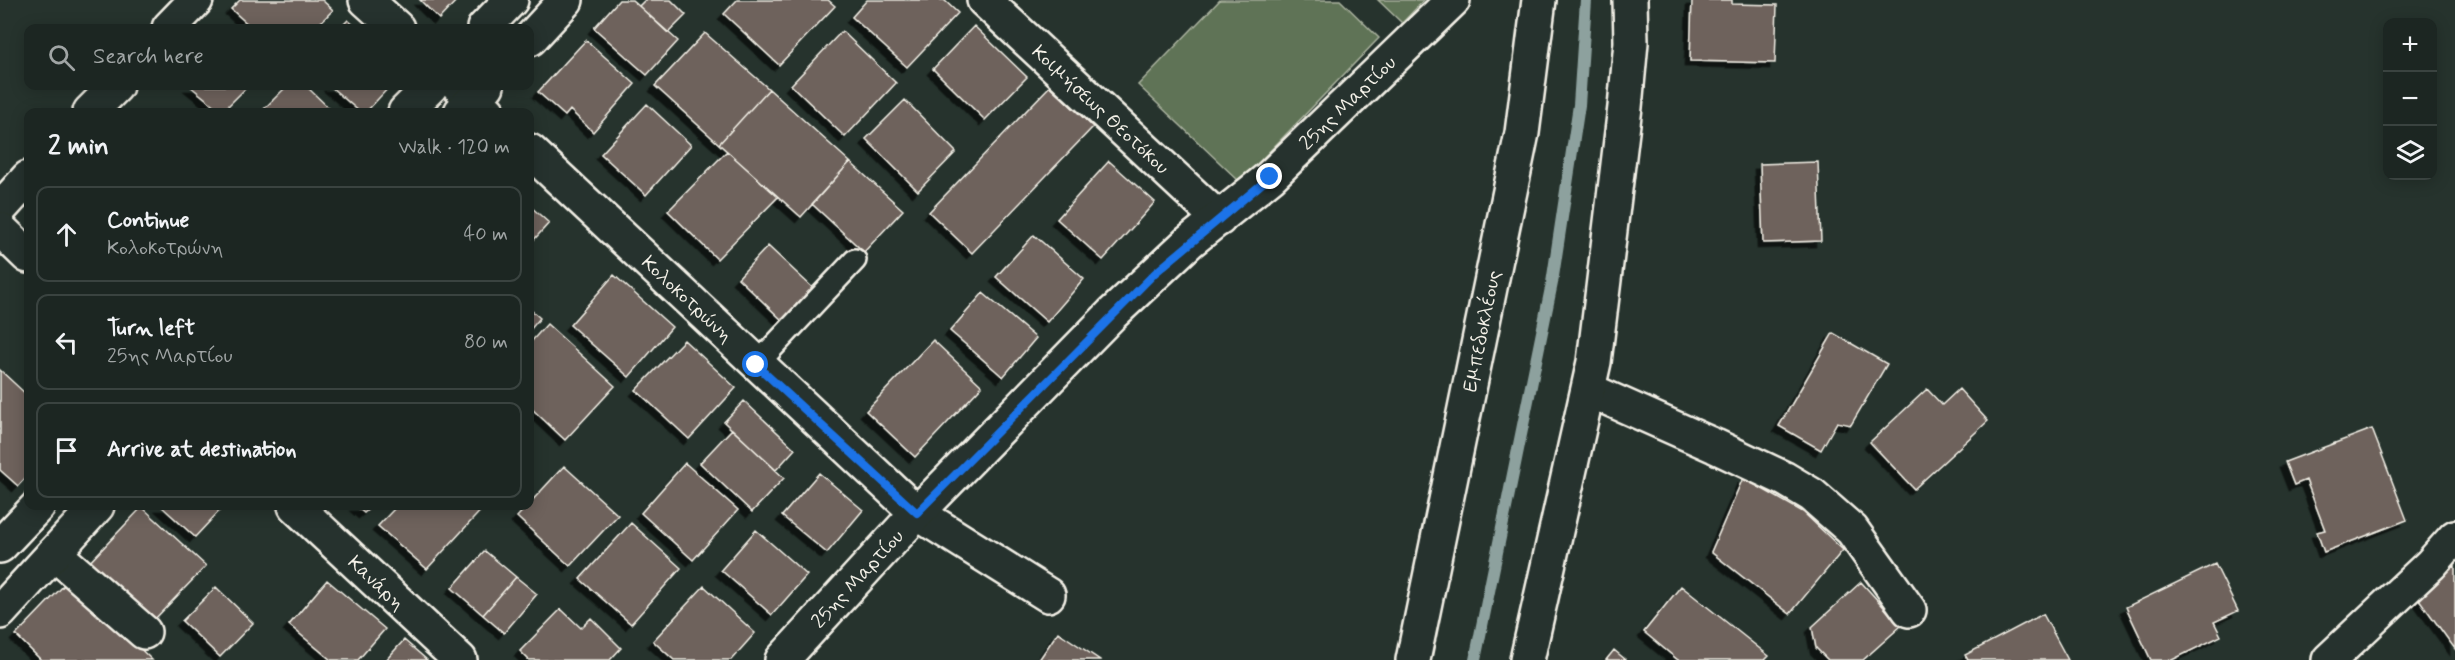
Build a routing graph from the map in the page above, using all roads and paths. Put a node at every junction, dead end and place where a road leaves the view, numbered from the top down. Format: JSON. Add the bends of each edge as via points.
{"nodes":[{"id":1,"x":196,"y":0,"type":"edge"},
{"id":2,"x":366,"y":0,"type":"edge"},
{"id":3,"x":511,"y":0,"type":"edge"},
{"id":4,"x":566,"y":0,"type":"edge"},
{"id":5,"x":1454,"y":0,"type":"edge"},
{"id":6,"x":1539,"y":0,"type":"edge"},
{"id":7,"x":1630,"y":0,"type":"edge"},
{"id":8,"x":994,"y":3,"type":"edge"},
{"id":9,"x":173,"y":24,"type":"edge"},
{"id":10,"x":393,"y":24,"type":"edge"},
{"id":11,"x":488,"y":24,"type":"edge"},
{"id":12,"x":534,"y":35,"type":"edge"},
{"id":13,"x":112,"y":90,"type":"edge"},
{"id":14,"x":427,"y":90,"type":"edge"},
{"id":15,"x":94,"y":108,"type":"edge"},
{"id":16,"x":409,"y":108,"type":"edge"},
{"id":17,"x":534,"y":155,"type":"edge"},
{"id":18,"x":24,"y":182,"type":"edge"},
{"id":19,"x":0,"y":209,"type":"edge"},
{"id":20,"x":1219,"y":219,"type":"junction"},
{"id":21,"x":0,"y":229,"type":"edge"},
{"id":22,"x":24,"y":252,"type":"edge"},
{"id":23,"x":855,"y":260,"type":"dead end"},
{"id":24,"x":756,"y":365,"type":"junction"},
{"id":25,"x":1590,"y":390,"type":"junction"},
{"id":26,"x":34,"y":510,"type":"edge"},
{"id":27,"x":93,"y":510,"type":"edge"},
{"id":28,"x":299,"y":510,"type":"edge"},
{"id":29,"x":917,"y":513,"type":"junction"},
{"id":30,"x":2455,"y":537,"type":"edge"},
{"id":31,"x":0,"y":546,"type":"edge"},
{"id":32,"x":54,"y":553,"type":"junction"},
{"id":33,"x":1048,"y":595,"type":"dead end"},
{"id":34,"x":1909,"y":610,"type":"dead end"},
{"id":35,"x":0,"y":612,"type":"edge"},
{"id":36,"x":144,"y":632,"type":"dead end"},
{"id":37,"x":460,"y":660,"type":"edge"},
{"id":38,"x":782,"y":660,"type":"edge"},
{"id":39,"x":1413,"y":660,"type":"edge"},
{"id":40,"x":1527,"y":660,"type":"edge"},
{"id":41,"x":2329,"y":660,"type":"edge"}],
"edges":[{"from":1,"to":9,"type":"street"},
{"from":2,"to":10,"type":"street"},
{"from":3,"to":11,"type":"street"},
{"from":4,"to":12,"type":"street"},
{"from":5,"to":20,"type":"street","name":"25ης Μαρτίου","via":[[1286,163]]},
{"from":6,"to":39,"type":"street","name":"Εμπεδοκλέους","via":[[1522,133]]},
{"from":7,"to":25,"type":"street","via":[[1625,107]]},
{"from":8,"to":20,"type":"street","name":"Κοιμήσεως Θεοτόκου"},
{"from":13,"to":15,"type":"street"},
{"from":14,"to":16,"type":"street"},
{"from":17,"to":24,"type":"street","name":"Κολοκοτρώνη"},
{"from":18,"to":19,"type":"street"},
{"from":20,"to":29,"type":"street","name":"25ης Μαρτίου","via":[[1112,314]]},
{"from":21,"to":22,"type":"street"},
{"from":23,"to":24,"type":"lane"},
{"from":24,"to":29,"type":"street","name":"Κολοκοτρώνη"},
{"from":25,"to":34,"type":"street","via":[[1735,455],[1812,495],[1852,530]]},
{"from":25,"to":40,"type":"street"},
{"from":26,"to":31,"type":"street"},
{"from":27,"to":32,"type":"street"},
{"from":28,"to":37,"type":"street","name":"Κανάρη"},
{"from":29,"to":33,"type":"street","name":"Κολοκοτρώνη"},
{"from":29,"to":38,"type":"street","name":"25ης Μαρτίου"},
{"from":30,"to":41,"type":"street"},
{"from":32,"to":35,"type":"street"},
{"from":32,"to":36,"type":"street"}]}
